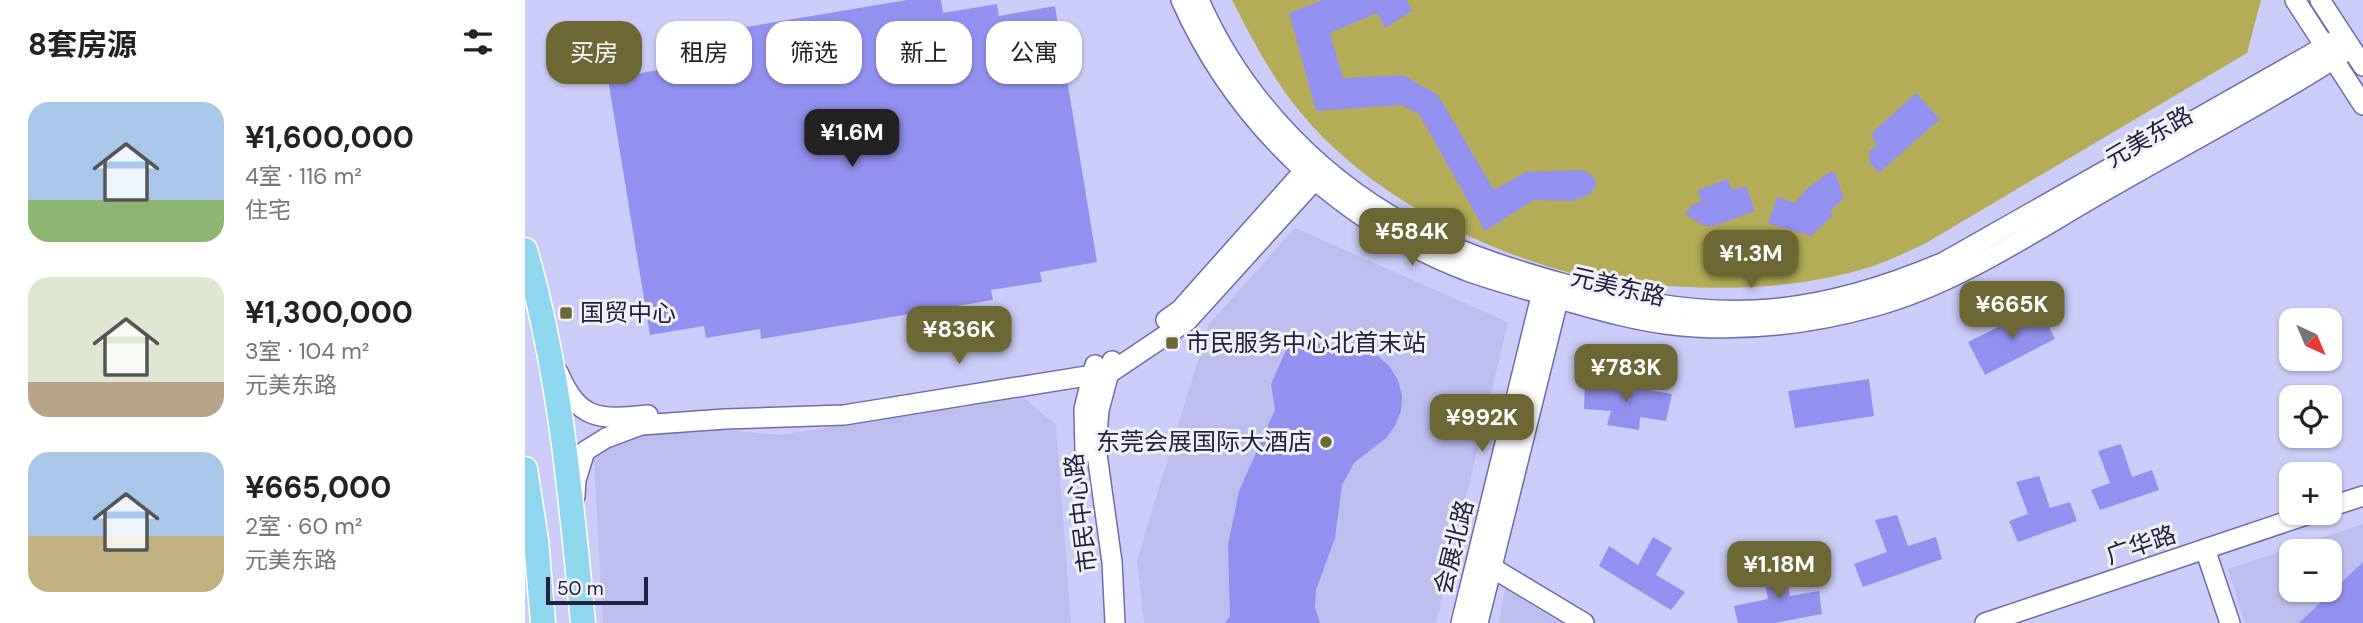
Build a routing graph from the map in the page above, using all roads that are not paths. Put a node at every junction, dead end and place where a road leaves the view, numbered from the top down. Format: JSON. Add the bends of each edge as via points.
{"nodes":[{"id":1,"x":1181,"y":0,"type":"edge"},
{"id":2,"x":1199,"y":0,"type":"edge"},
{"id":3,"x":2295,"y":0,"type":"edge"},
{"id":4,"x":2329,"y":3,"type":"edge"},
{"id":5,"x":2308,"y":19,"type":"junction"},
{"id":6,"x":2347,"y":42,"type":"junction"},
{"id":7,"x":2330,"y":53,"type":"junction"},
{"id":8,"x":2363,"y":66,"type":"edge"},
{"id":9,"x":2363,"y":105,"type":"edge"},
{"id":10,"x":1314,"y":170,"type":"junction"},
{"id":11,"x":525,"y":250,"type":"edge"},
{"id":12,"x":1552,"y":288,"type":"junction"},
{"id":13,"x":549,"y":352,"type":"junction"},
{"id":14,"x":1103,"y":367,"type":"junction"},
{"id":15,"x":525,"y":470,"type":"edge"},
{"id":16,"x":2363,"y":496,"type":"edge"},
{"id":17,"x":2342,"y":503,"type":"edge"},
{"id":18,"x":573,"y":522,"type":"junction"},
{"id":19,"x":2279,"y":524,"type":"edge"},
{"id":20,"x":2205,"y":549,"type":"junction"},
{"id":21,"x":1491,"y":567,"type":"junction"},
{"id":22,"x":543,"y":623,"type":"edge"},
{"id":23,"x":583,"y":623,"type":"edge"},
{"id":24,"x":1102,"y":623,"type":"edge"},
{"id":25,"x":1115,"y":623,"type":"edge"},
{"id":26,"x":1461,"y":623,"type":"edge"},
{"id":27,"x":1478,"y":623,"type":"edge"},
{"id":28,"x":1584,"y":623,"type":"edge"},
{"id":29,"x":1985,"y":623,"type":"edge"},
{"id":30,"x":2230,"y":623,"type":"edge"}],
"edges":[{"from":1,"to":10,"type":"street","name":"元美东路","via":[[1220,75],[1242,104]]},
{"from":2,"to":10,"type":"street","name":"元美东路","via":[[1239,74]]},
{"from":3,"to":5,"type":"street"},
{"from":4,"to":5,"type":"street"},
{"from":4,"to":6,"type":"street"},
{"from":5,"to":7,"type":"street"},
{"from":6,"to":7,"type":"street","name":"元美东路"},
{"from":6,"to":8,"type":"street"},
{"from":7,"to":9,"type":"street"},
{"from":7,"to":12,"type":"street","name":"元美东路","via":[[1992,254],[1879,305],[1797,323],[1667,324],[1613,314]]},
{"from":10,"to":12,"type":"street","name":"元美东路","via":[[1379,228],[1422,250],[1465,270]]},
{"from":10,"to":14,"type":"street","via":[[1187,321]]},
{"from":11,"to":13,"type":"main road"},
{"from":12,"to":21,"type":"street","name":"会展北路"},
{"from":12,"to":26,"type":"street","name":"会展北路"},
{"from":13,"to":14,"type":"street","via":[[575,405],[592,415],[627,417],[699,409],[844,406]]},
{"from":13,"to":18,"type":"main road"},
{"from":14,"to":18,"type":"street","via":[[844,415],[641,425],[586,451],[576,480]]},
{"from":14,"to":24,"type":"street","name":"市民中心路","via":[[1084,408]]},
{"from":14,"to":25,"type":"street","name":"市民中心路","via":[[1096,447],[1112,562]]},
{"from":15,"to":22,"type":"main road"},
{"from":16,"to":17,"type":"street"},
{"from":18,"to":23,"type":"main road"},
{"from":19,"to":20,"type":"street","name":"广华路"},
{"from":20,"to":29,"type":"street","name":"广华路"},
{"from":20,"to":30,"type":"street"},
{"from":21,"to":27,"type":"street","name":"会展北路"},
{"from":21,"to":28,"type":"street"}]}
